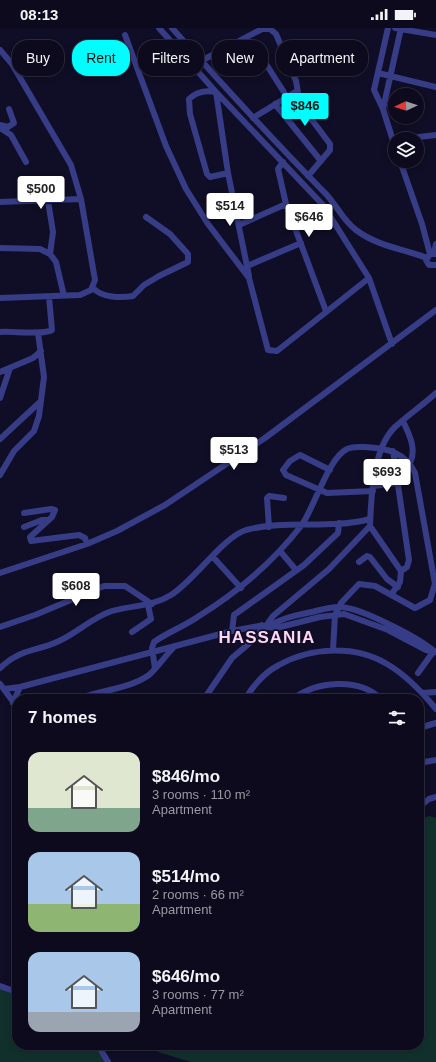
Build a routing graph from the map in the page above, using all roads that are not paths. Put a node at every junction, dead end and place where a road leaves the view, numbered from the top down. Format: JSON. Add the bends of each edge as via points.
{"nodes":[{"id":1,"x":159,"y":28,"type":"edge"},
{"id":2,"x":172,"y":28,"type":"edge"},
{"id":3,"x":388,"y":28,"type":"edge"},
{"id":4,"x":399,"y":28,"type":"edge"},
{"id":5,"x":124,"y":35,"type":"dead end"},
{"id":6,"x":436,"y":35,"type":"edge"},
{"id":7,"x":182,"y":40,"type":"edge"},
{"id":8,"x":241,"y":40,"type":"edge"},
{"id":9,"x":0,"y":50,"type":"edge"},
{"id":10,"x":204,"y":65,"type":"edge"},
{"id":11,"x":268,"y":67,"type":"edge"},
{"id":12,"x":378,"y":73,"type":"junction"},
{"id":13,"x":391,"y":77,"type":"junction"},
{"id":14,"x":436,"y":86,"type":"edge"},
{"id":15,"x":297,"y":91,"type":"junction"},
{"id":16,"x":216,"y":92,"type":"junction"},
{"id":17,"x":287,"y":97,"type":"junction"},
{"id":18,"x":275,"y":104,"type":"junction"},
{"id":19,"x":9,"y":109,"type":"dead end"},
{"id":20,"x":383,"y":110,"type":"junction"},
{"id":21,"x":253,"y":118,"type":"junction"},
{"id":22,"x":0,"y":126,"type":"edge"},
{"id":23,"x":390,"y":132,"type":"edge"},
{"id":24,"x":436,"y":135,"type":"edge"},
{"id":25,"x":424,"y":136,"type":"edge"},
{"id":26,"x":321,"y":161,"type":"junction"},
{"id":27,"x":26,"y":162,"type":"dead end"},
{"id":28,"x":283,"y":162,"type":"junction"},
{"id":29,"x":402,"y":168,"type":"edge"},
{"id":30,"x":228,"y":173,"type":"junction"},
{"id":31,"x":308,"y":176,"type":"junction"},
{"id":32,"x":81,"y":199,"type":"junction"},
{"id":33,"x":48,"y":201,"type":"junction"},
{"id":34,"x":0,"y":202,"type":"edge"},
{"id":35,"x":286,"y":204,"type":"junction"},
{"id":36,"x":146,"y":217,"type":"dead end"},
{"id":37,"x":239,"y":225,"type":"junction"},
{"id":38,"x":301,"y":243,"type":"junction"},
{"id":39,"x":436,"y":244,"type":"edge"},
{"id":40,"x":0,"y":247,"type":"edge"},
{"id":41,"x":50,"y":254,"type":"junction"},
{"id":42,"x":432,"y":255,"type":"edge"},
{"id":43,"x":247,"y":266,"type":"junction"},
{"id":44,"x":434,"y":267,"type":"edge"},
{"id":45,"x":249,"y":278,"type":"junction"},
{"id":46,"x":369,"y":278,"type":"junction"},
{"id":47,"x":93,"y":288,"type":"junction"},
{"id":48,"x":64,"y":296,"type":"junction"},
{"id":49,"x":49,"y":297,"type":"junction"},
{"id":50,"x":0,"y":298,"type":"edge"},
{"id":51,"x":435,"y":310,"type":"edge"},
{"id":52,"x":326,"y":311,"type":"junction"},
{"id":53,"x":0,"y":332,"type":"edge"},
{"id":54,"x":38,"y":333,"type":"junction"},
{"id":55,"x":392,"y":344,"type":"junction"},
{"id":56,"x":41,"y":351,"type":"junction"},
{"id":57,"x":10,"y":368,"type":"junction"},
{"id":58,"x":0,"y":372,"type":"edge"},
{"id":59,"x":436,"y":393,"type":"edge"},
{"id":60,"x":0,"y":398,"type":"edge"},
{"id":61,"x":41,"y":400,"type":"junction"},
{"id":62,"x":403,"y":421,"type":"junction"},
{"id":63,"x":0,"y":439,"type":"edge"},
{"id":64,"x":382,"y":447,"type":"junction"},
{"id":65,"x":393,"y":451,"type":"junction"},
{"id":66,"x":410,"y":463,"type":"junction"},
{"id":67,"x":330,"y":470,"type":"junction"},
{"id":68,"x":0,"y":475,"type":"edge"},
{"id":69,"x":398,"y":483,"type":"junction"},
{"id":70,"x":373,"y":488,"type":"junction"},
{"id":71,"x":320,"y":489,"type":"junction"},
{"id":72,"x":284,"y":498,"type":"dead end"},
{"id":73,"x":24,"y":513,"type":"dead end"},
{"id":74,"x":370,"y":519,"type":"junction"},
{"id":75,"x":48,"y":520,"type":"junction"},
{"id":76,"x":339,"y":523,"type":"junction"},
{"id":77,"x":302,"y":525,"type":"junction"},
{"id":78,"x":370,"y":526,"type":"junction"},
{"id":79,"x":24,"y":527,"type":"dead end"},
{"id":80,"x":269,"y":527,"type":"junction"},
{"id":81,"x":87,"y":544,"type":"junction"},
{"id":82,"x":280,"y":551,"type":"junction"},
{"id":83,"x":213,"y":557,"type":"junction"},
{"id":84,"x":359,"y":562,"type":"dead end"},
{"id":85,"x":296,"y":570,"type":"junction"},
{"id":86,"x":401,"y":571,"type":"junction"},
{"id":87,"x":0,"y":573,"type":"edge"},
{"id":88,"x":398,"y":587,"type":"junction"},
{"id":89,"x":241,"y":588,"type":"junction"},
{"id":90,"x":392,"y":595,"type":"junction"},
{"id":91,"x":150,"y":604,"type":"junction"},
{"id":92,"x":338,"y":607,"type":"junction"},
{"id":93,"x":335,"y":615,"type":"junction"},
{"id":94,"x":374,"y":621,"type":"junction"},
{"id":95,"x":266,"y":626,"type":"junction"},
{"id":96,"x":0,"y":627,"type":"edge"},
{"id":97,"x":232,"y":630,"type":"junction"},
{"id":98,"x":132,"y":632,"type":"dead end"},
{"id":99,"x":174,"y":647,"type":"junction"},
{"id":100,"x":333,"y":650,"type":"junction"},
{"id":101,"x":152,"y":651,"type":"junction"},
{"id":102,"x":435,"y":652,"type":"edge"},
{"id":103,"x":0,"y":668,"type":"edge"},
{"id":104,"x":155,"y":668,"type":"junction"},
{"id":105,"x":418,"y":673,"type":"dead end"},
{"id":106,"x":1,"y":686,"type":"edge"},
{"id":107,"x":20,"y":687,"type":"junction"},
{"id":108,"x":422,"y":692,"type":"joint"},
{"id":109,"x":436,"y":692,"type":"edge"},
{"id":110,"x":18,"y":694,"type":"edge"},
{"id":111,"x":96,"y":694,"type":"edge"},
{"id":112,"x":207,"y":694,"type":"edge"},
{"id":113,"x":249,"y":694,"type":"edge"},
{"id":114,"x":302,"y":694,"type":"edge"},
{"id":115,"x":375,"y":694,"type":"edge"},
{"id":116,"x":424,"y":694,"type":"edge"},
{"id":117,"x":12,"y":701,"type":"edge"},
{"id":118,"x":436,"y":709,"type":"edge"},
{"id":119,"x":436,"y":723,"type":"edge"},
{"id":120,"x":424,"y":727,"type":"edge"},
{"id":121,"x":436,"y":760,"type":"edge"},
{"id":122,"x":424,"y":762,"type":"edge"},
{"id":123,"x":436,"y":797,"type":"edge"},
{"id":124,"x":424,"y":803,"type":"edge"},
{"id":125,"x":0,"y":986,"type":"edge"},
{"id":126,"x":12,"y":990,"type":"edge"},
{"id":127,"x":101,"y":1050,"type":"edge"},
{"id":128,"x":108,"y":1062,"type":"edge"}],
"edges":[{"from":1,"to":16,"type":"street"},
{"from":2,"to":7,"type":"street"},
{"from":3,"to":12,"type":"street"},
{"from":4,"to":6,"type":"street"},
{"from":4,"to":13,"type":"street"},
{"from":5,"to":45,"type":"street","via":[[166,146],[186,189],[208,224]]},
{"from":8,"to":15,"type":"street","via":[[262,29],[270,28],[276,34],[296,82]]},
{"from":9,"to":32,"type":"street","via":[[12,64],[66,155]]},
{"from":10,"to":21,"type":"street"},
{"from":11,"to":17,"type":"street"},
{"from":12,"to":13,"type":"street"},
{"from":12,"to":20,"type":"street","via":[[374,90]]},
{"from":13,"to":14,"type":"street"},
{"from":13,"to":20,"type":"street"},
{"from":15,"to":17,"type":"street"},
{"from":15,"to":26,"type":"street","via":[[300,104],[330,144],[330,150]]},
{"from":16,"to":28,"type":"street"},
{"from":16,"to":30,"type":"street"},
{"from":16,"to":30,"type":"street","via":[[202,91],[193,95],[190,99],[190,114],[207,174],[214,177]]},
{"from":17,"to":18,"type":"street"},
{"from":18,"to":21,"type":"street"},
{"from":18,"to":26,"type":"street"},
{"from":19,"to":22,"type":"street","via":[[14,123],[8,127]]},
{"from":20,"to":23,"type":"street"},
{"from":21,"to":31,"type":"street"},
{"from":22,"to":27,"type":"street","via":[[11,135]]},
{"from":24,"to":25,"type":"street"},
{"from":26,"to":31,"type":"street"},
{"from":28,"to":35,"type":"street","via":[[278,169]]},
{"from":28,"to":46,"type":"street","via":[[323,205]]},
{"from":29,"to":42,"type":"street"},
{"from":30,"to":37,"type":"street"},
{"from":31,"to":42,"type":"street","via":[[325,192],[355,230],[380,244]]},
{"from":32,"to":33,"type":"street"},
{"from":32,"to":47,"type":"street","via":[[95,280]]},
{"from":33,"to":34,"type":"street"},
{"from":33,"to":41,"type":"street","via":[[53,232]]},
{"from":35,"to":37,"type":"street"},
{"from":35,"to":38,"type":"street"},
{"from":36,"to":47,"type":"street","via":[[170,234],[188,254],[188,262],[164,273],[133,296],[112,296]]},
{"from":37,"to":43,"type":"street"},
{"from":38,"to":43,"type":"street"},
{"from":38,"to":52,"type":"street"},
{"from":39,"to":42,"type":"street"},
{"from":40,"to":41,"type":"street","via":[[40,250]]},
{"from":41,"to":48,"type":"street","via":[[56,262]]},
{"from":42,"to":44,"type":"street","via":[[428,264]]},
{"from":43,"to":45,"type":"street"},
{"from":45,"to":52,"type":"street","via":[[268,350],[277,351]]},
{"from":46,"to":52,"type":"street"},
{"from":46,"to":55,"type":"street"},
{"from":47,"to":48,"type":"street","via":[[85,294]]},
{"from":48,"to":49,"type":"street"},
{"from":49,"to":50,"type":"street"},
{"from":49,"to":54,"type":"street","via":[[54,328],[50,332]]},
{"from":51,"to":55,"type":"street"},
{"from":53,"to":54,"type":"street"},
{"from":54,"to":56,"type":"street"},
{"from":55,"to":81,"type":"street","via":[[208,477],[165,505]]},
{"from":56,"to":57,"type":"street","via":[[33,358]]},
{"from":56,"to":61,"type":"street","via":[[44,377]]},
{"from":57,"to":58,"type":"street"},
{"from":57,"to":60,"type":"street"},
{"from":59,"to":62,"type":"street"},
{"from":61,"to":63,"type":"street"},
{"from":61,"to":68,"type":"street","via":[[34,431],[14,451]]},
{"from":62,"to":64,"type":"street","via":[[391,432]]},
{"from":62,"to":66,"type":"street","via":[[413,447]]},
{"from":64,"to":65,"type":"street"},
{"from":64,"to":67,"type":"street","via":[[349,448],[342,451]]},
{"from":64,"to":70,"type":"street"},
{"from":65,"to":66,"type":"street"},
{"from":65,"to":69,"type":"street"},
{"from":66,"to":90,"type":"street","via":[[418,487],[435,584],[430,600],[417,608]]},
{"from":67,"to":71,"type":"street"},
{"from":67,"to":71,"type":"street","via":[[300,455],[290,460],[283,468],[285,474]]},
{"from":69,"to":70,"type":"street"},
{"from":69,"to":86,"type":"street","via":[[409,560],[407,568]]},
{"from":70,"to":71,"type":"street","via":[[331,494]]},
{"from":70,"to":74,"type":"street"},
{"from":71,"to":77,"type":"street"},
{"from":72,"to":80,"type":"street","via":[[267,498]]},
{"from":73,"to":75,"type":"street","via":[[54,509]]},
{"from":74,"to":76,"type":"street"},
{"from":74,"to":78,"type":"street"},
{"from":75,"to":79,"type":"street"},
{"from":75,"to":81,"type":"street","via":[[30,537],[30,540],[79,535],[85,538]]},
{"from":76,"to":77,"type":"street"},
{"from":76,"to":85,"type":"street","via":[[340,531],[336,536]]},
{"from":77,"to":80,"type":"street"},
{"from":77,"to":82,"type":"street"},
{"from":78,"to":86,"type":"street"},
{"from":78,"to":95,"type":"street","via":[[329,569],[272,616]]},
{"from":80,"to":83,"type":"street","via":[[239,533]]},
{"from":81,"to":87,"type":"street"},
{"from":82,"to":85,"type":"street"},
{"from":82,"to":89,"type":"street"},
{"from":83,"to":89,"type":"street"},
{"from":83,"to":91,"type":"street","via":[[172,595]]},
{"from":84,"to":88,"type":"street","via":[[369,557],[387,579]]},
{"from":85,"to":97,"type":"street","via":[[234,615]]},
{"from":86,"to":88,"type":"street"},
{"from":88,"to":90,"type":"street"},
{"from":89,"to":101,"type":"street","via":[[198,617],[155,641]]},
{"from":90,"to":92,"type":"street","via":[[375,586],[359,584]]},
{"from":91,"to":96,"type":"street","via":[[125,586],[112,585],[95,588]]},
{"from":91,"to":98,"type":"street","via":[[151,620]]},
{"from":91,"to":103,"type":"street","via":[[104,614],[45,648],[22,652]]},
{"from":92,"to":93,"type":"street"},
{"from":92,"to":94,"type":"street","via":[[349,609]]},
{"from":92,"to":95,"type":"street","via":[[296,616]]},
{"from":93,"to":94,"type":"street","via":[[344,614]]},
{"from":93,"to":95,"type":"street","via":[[276,628]]},
{"from":93,"to":100,"type":"street"},
{"from":94,"to":102,"type":"street"},
{"from":95,"to":97,"type":"street"},
{"from":95,"to":112,"type":"street","via":[[232,658]]},
{"from":97,"to":99,"type":"street"},
{"from":99,"to":101,"type":"street"},
{"from":99,"to":104,"type":"street"},
{"from":100,"to":108,"type":"street","via":[[372,656],[392,667]]},
{"from":100,"to":113,"type":"street","via":[[307,654],[279,665]]},
{"from":101,"to":104,"type":"street"},
{"from":101,"to":107,"type":"street"},
{"from":102,"to":105,"type":"street"},
{"from":104,"to":111,"type":"street","via":[[129,685]]},
{"from":106,"to":107,"type":"street"},
{"from":106,"to":117,"type":"street"},
{"from":107,"to":110,"type":"street"},
{"from":108,"to":109,"type":"street"},
{"from":114,"to":115,"type":"street","via":[[314,687],[332,684],[360,687]]},
{"from":116,"to":118,"type":"street"},
{"from":119,"to":120,"type":"street"},
{"from":121,"to":122,"type":"street"},
{"from":123,"to":124,"type":"street"},
{"from":125,"to":126,"type":"street"},
{"from":127,"to":128,"type":"street"}]}
